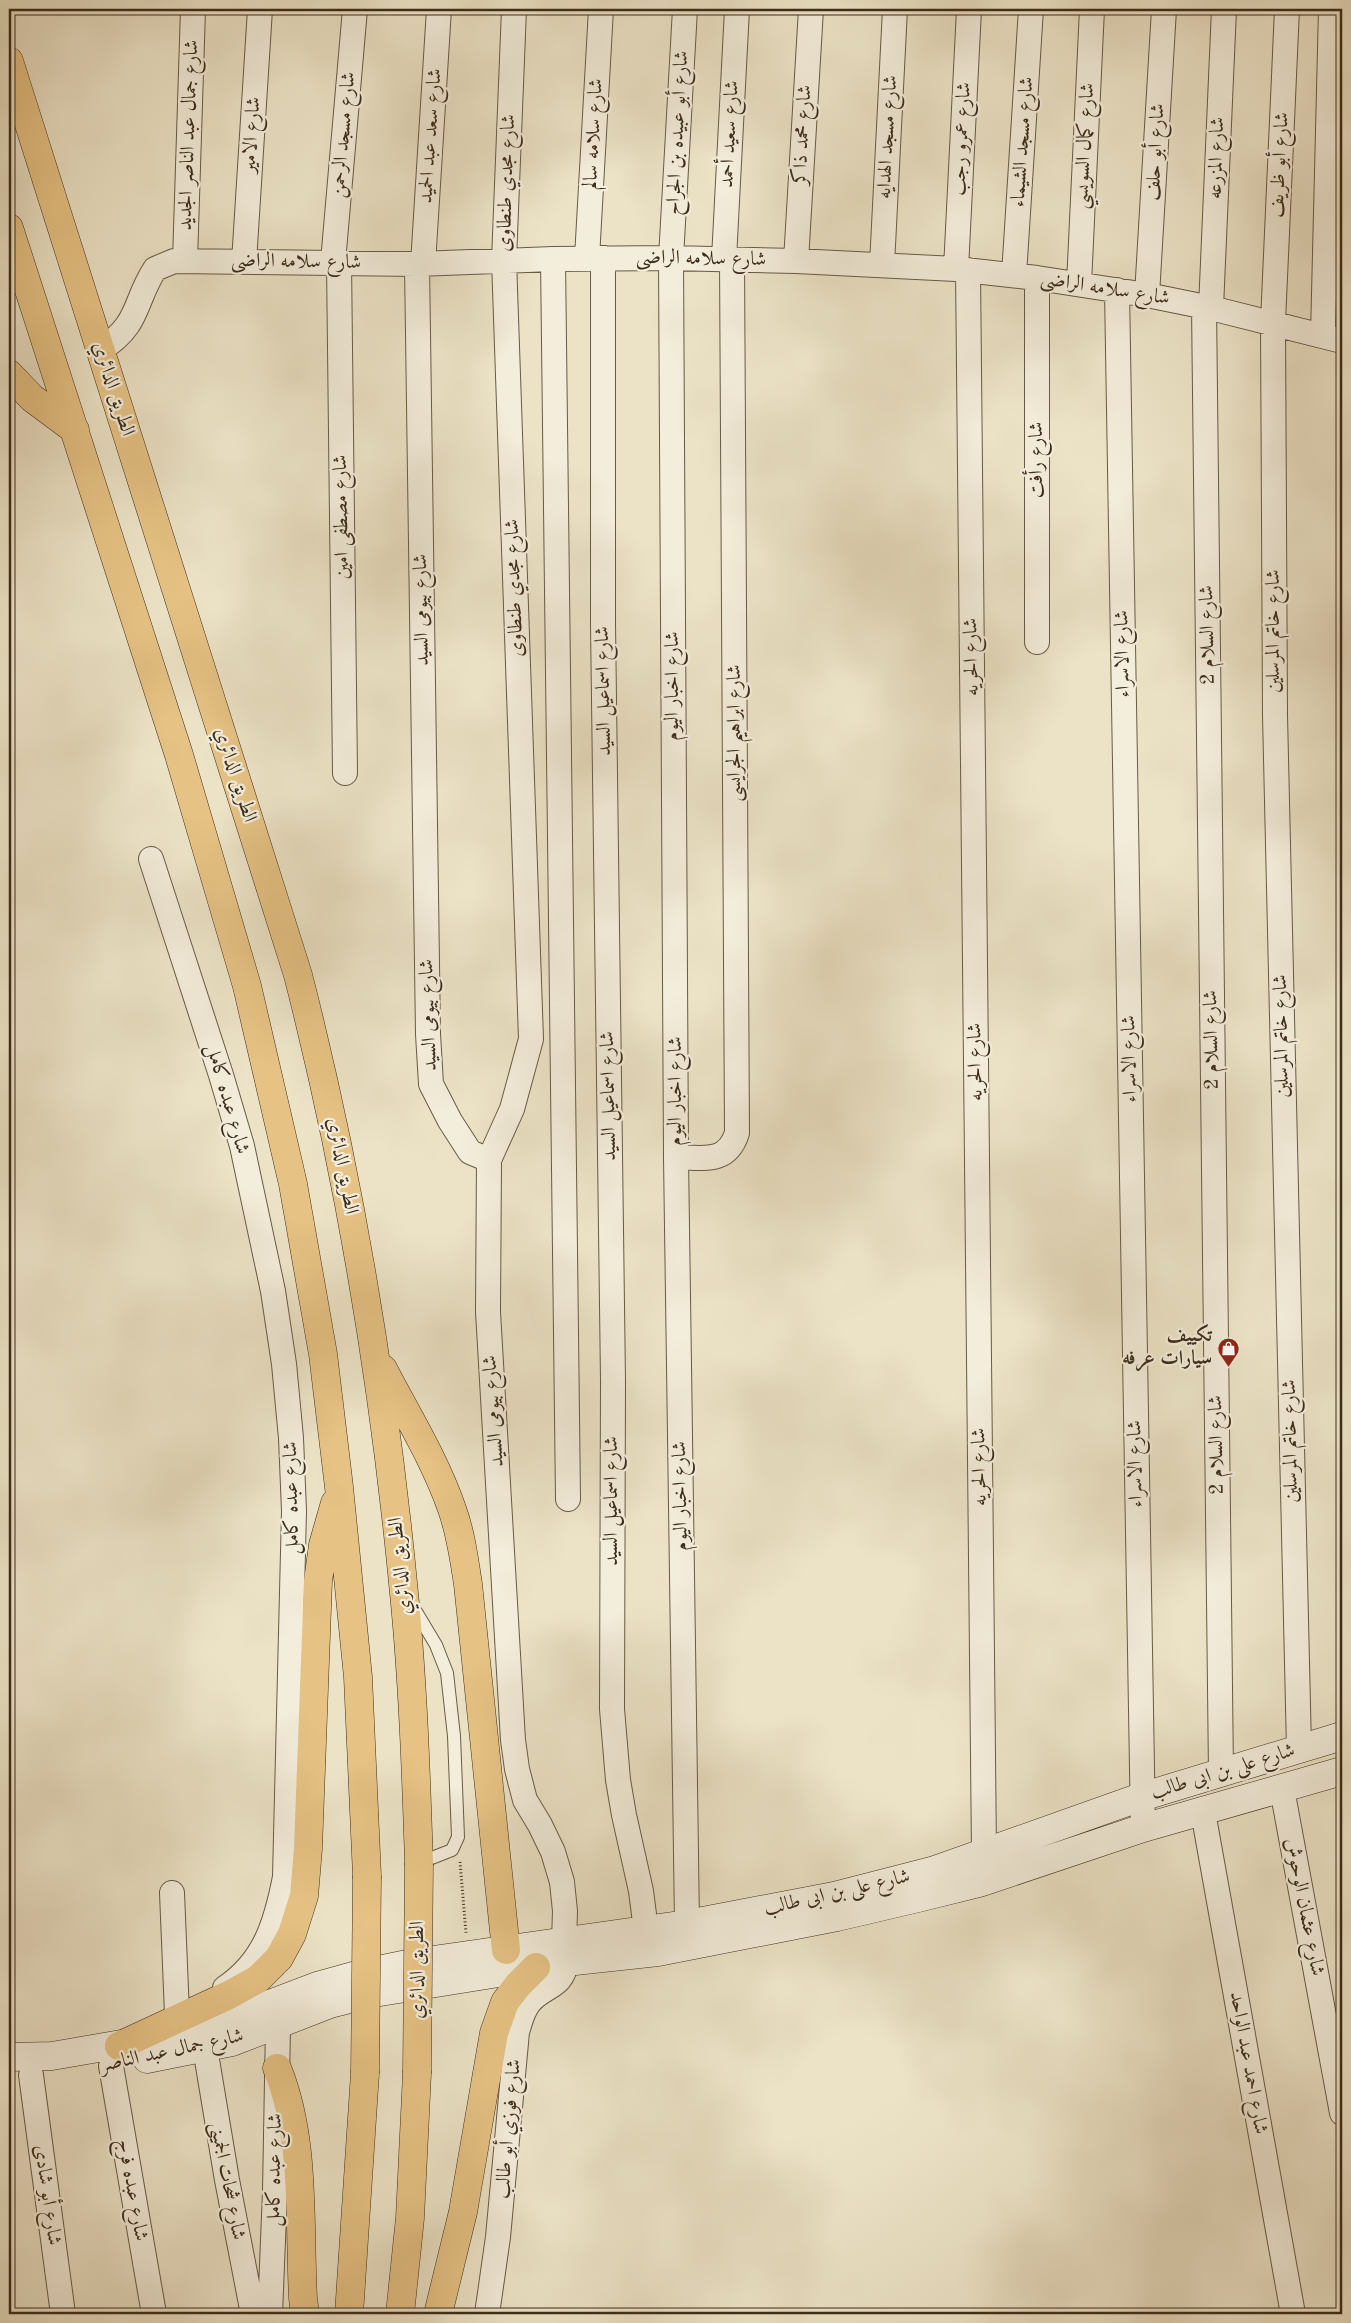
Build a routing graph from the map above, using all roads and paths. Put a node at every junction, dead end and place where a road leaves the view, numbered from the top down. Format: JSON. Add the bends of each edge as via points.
{"nodes":[{"id":1,"x":193,"y":9,"type":"edge"},
{"id":2,"x":260,"y":9,"type":"edge"},
{"id":3,"x":355,"y":9,"type":"edge"},
{"id":4,"x":439,"y":9,"type":"edge"},
{"id":5,"x":514,"y":9,"type":"edge"},
{"id":6,"x":600,"y":9,"type":"edge"},
{"id":7,"x":685,"y":9,"type":"edge"},
{"id":8,"x":737,"y":9,"type":"edge"},
{"id":9,"x":811,"y":9,"type":"edge"},
{"id":10,"x":895,"y":9,"type":"edge"},
{"id":11,"x":970,"y":9,"type":"edge"},
{"id":12,"x":1031,"y":9,"type":"edge"},
{"id":13,"x":1092,"y":9,"type":"edge"},
{"id":14,"x":1164,"y":9,"type":"edge"},
{"id":15,"x":1224,"y":9,"type":"edge"},
{"id":16,"x":1287,"y":9,"type":"edge"},
{"id":17,"x":1331,"y":9,"type":"edge"},
{"id":18,"x":9,"y":61,"type":"edge"},
{"id":19,"x":9,"y":228,"type":"edge"},
{"id":20,"x":595,"y":258,"type":"junction"},
{"id":21,"x":671,"y":258,"type":"junction"},
{"id":22,"x":553,"y":259,"type":"junction"},
{"id":23,"x":728,"y":259,"type":"junction"},
{"id":24,"x":504,"y":260,"type":"junction"},
{"id":25,"x":185,"y":261,"type":"junction"},
{"id":26,"x":796,"y":261,"type":"junction"},
{"id":27,"x":244,"y":262,"type":"junction"},
{"id":28,"x":336,"y":262,"type":"junction"},
{"id":29,"x":420,"y":264,"type":"junction"},
{"id":30,"x":882,"y":265,"type":"junction"},
{"id":31,"x":962,"y":270,"type":"junction"},
{"id":32,"x":1025,"y":276,"type":"junction"},
{"id":33,"x":1079,"y":284,"type":"junction"},
{"id":34,"x":1117,"y":290,"type":"junction"},
{"id":35,"x":1147,"y":295,"type":"junction"},
{"id":36,"x":1208,"y":307,"type":"junction"},
{"id":37,"x":1273,"y":322,"type":"junction"},
{"id":38,"x":1333,"y":338,"type":"edge"},
{"id":39,"x":100,"y":350,"type":"junction"},
{"id":40,"x":9,"y":374,"type":"edge"},
{"id":41,"x":74,"y":430,"type":"junction"},
{"id":42,"x":1036,"y":642,"type":"dead end"},
{"id":43,"x":345,"y":773,"type":"dead end"},
{"id":44,"x":151,"y":858,"type":"dead end"},
{"id":45,"x":676,"y":1157,"type":"junction"},
{"id":46,"x":489,"y":1160,"type":"junction"},
{"id":47,"x":374,"y":1351,"type":"junction"},
{"id":48,"x":339,"y":1487,"type":"junction"},
{"id":49,"x":568,"y":1499,"type":"dead end"},
{"id":50,"x":404,"y":1593,"type":"junction"},
{"id":51,"x":1342,"y":1736,"type":"edge"},
{"id":52,"x":1299,"y":1749,"type":"junction"},
{"id":53,"x":1342,"y":1771,"type":"edge"},
{"id":54,"x":1221,"y":1773,"type":"junction"},
{"id":55,"x":1282,"y":1789,"type":"junction"},
{"id":56,"x":1141,"y":1797,"type":"junction"},
{"id":57,"x":1203,"y":1812,"type":"junction"},
{"id":58,"x":1143,"y":1828,"type":"junction"},
{"id":59,"x":458,"y":1842,"type":"junction"},
{"id":60,"x":984,"y":1854,"type":"junction"},
{"id":61,"x":418,"y":1863,"type":"junction"},
{"id":62,"x":172,"y":1893,"type":"dead end"},
{"id":63,"x":687,"y":1924,"type":"junction"},
{"id":64,"x":646,"y":1930,"type":"junction"},
{"id":65,"x":506,"y":1950,"type":"junction"},
{"id":66,"x":565,"y":1952,"type":"junction"},
{"id":67,"x":468,"y":1955,"type":"junction"},
{"id":68,"x":536,"y":1967,"type":"junction"},
{"id":69,"x":323,"y":1995,"type":"junction"},
{"id":70,"x":177,"y":2014,"type":"junction"},
{"id":71,"x":278,"y":2026,"type":"junction"},
{"id":72,"x":205,"y":2048,"type":"junction"},
{"id":73,"x":107,"y":2054,"type":"junction"},
{"id":74,"x":9,"y":2057,"type":"edge"},
{"id":75,"x":277,"y":2068,"type":"junction"},
{"id":76,"x":20,"y":2075,"type":"edge"},
{"id":77,"x":1342,"y":2113,"type":"edge"},
{"id":78,"x":63,"y":2314,"type":"edge"},
{"id":79,"x":154,"y":2314,"type":"edge"},
{"id":80,"x":253,"y":2314,"type":"edge"},
{"id":81,"x":270,"y":2314,"type":"edge"},
{"id":82,"x":305,"y":2314,"type":"edge"},
{"id":83,"x":349,"y":2314,"type":"edge"},
{"id":84,"x":400,"y":2314,"type":"edge"},
{"id":85,"x":438,"y":2314,"type":"edge"},
{"id":86,"x":487,"y":2314,"type":"edge"},
{"id":87,"x":1293,"y":2314,"type":"edge"}],
"edges":[{"from":1,"to":25,"type":"street","name":"شارع جمال عبد الناصر الجديد"},
{"from":2,"to":27,"type":"street","name":"شارع الامير"},
{"from":3,"to":28,"type":"street","name":"شارع مسجد الرحمن"},
{"from":4,"to":29,"type":"street","name":"شارع سعد عبد الحميد"},
{"from":5,"to":24,"type":"street","name":"شارع مجدي طنطاوى"},
{"from":6,"to":20,"type":"street","name":"شارع سلامه سالم"},
{"from":7,"to":21,"type":"street","name":"شارع أبو عبيده بن الجراح"},
{"from":8,"to":23,"type":"street","name":"شارع سعيد أحمد"},
{"from":9,"to":26,"type":"street","name":"شارع محمد ذاكر"},
{"from":10,"to":30,"type":"street","name":"شارع مسجد الهدايه"},
{"from":11,"to":31,"type":"street","name":"شارع عمرو رجب"},
{"from":12,"to":32,"type":"street","name":"شارع مسجد الشيماء"},
{"from":13,"to":33,"type":"street","name":"شارع كمال السويسي"},
{"from":14,"to":35,"type":"street","name":"شارع أبو حلف"},
{"from":15,"to":36,"type":"street","name":"شارع المزرعه"},
{"from":16,"to":37,"type":"street","name":"شارع أبو ظريف"},
{"from":17,"to":38,"type":"street"},
{"from":18,"to":39,"type":"highway","name":"الطريق الدائري"},
{"from":19,"to":41,"type":"highway"},
{"from":20,"to":21,"type":"street","name":"شارع سلامه الراضى"},
{"from":20,"to":22,"type":"street","name":"شارع سلامه الراضى"},
{"from":20,"to":64,"type":"street","name":"شارع اسماعيل السيد","via":[[613,1381],[612,1708],[619,1788]]},
{"from":21,"to":23,"type":"street","name":"شارع سلامه الراضى"},
{"from":21,"to":45,"type":"street","name":"شارع اخبار اليوم"},
{"from":22,"to":24,"type":"street","name":"شارع سلامه الراضى"},
{"from":22,"to":49,"type":"street"},
{"from":23,"to":26,"type":"street","name":"شارع سلامه الراضى"},
{"from":23,"to":45,"type":"street","name":"شارع ابراهيم الجرايسى","via":[[737,1133],[733,1146],[722,1155]]},
{"from":24,"to":29,"type":"street","name":"شارع سلامه الراضى"},
{"from":24,"to":46,"type":"street","name":"شارع مجدي طنطاوى","via":[[531,1039],[512,1109]]},
{"from":25,"to":27,"type":"street","name":"شارع سلامه الراضى"},
{"from":25,"to":39,"type":"street","name":"شارع سلامه الراضى","via":[[174,261],[156,269],[131,323],[113,342]]},
{"from":26,"to":30,"type":"street","name":"شارع سلامه الراضى"},
{"from":27,"to":28,"type":"street","name":"شارع سلامه الراضى"},
{"from":28,"to":29,"type":"street","name":"شارع سلامه الراضى"},
{"from":28,"to":43,"type":"street","name":"شارع مصطفى امين"},
{"from":29,"to":46,"type":"street","name":"شارع بيومى السيد","via":[[431,1084],[470,1152]]},
{"from":30,"to":31,"type":"street","name":"شارع سلامه الراضى"},
{"from":31,"to":32,"type":"street","name":"شارع سلامه الراضى"},
{"from":31,"to":60,"type":"street","name":"شارع الحريه"},
{"from":32,"to":33,"type":"street","name":"شارع سلامه الراضى"},
{"from":32,"to":42,"type":"street","name":"شارع رأفت"},
{"from":33,"to":34,"type":"street","name":"شارع سلامه الراضى"},
{"from":34,"to":35,"type":"street","name":"شارع سلامه الراضى"},
{"from":34,"to":56,"type":"street","name":"شارع الاسراء"},
{"from":35,"to":36,"type":"street","name":"شارع سلامه الراضى"},
{"from":36,"to":37,"type":"street","name":"شارع سلامه الراضى"},
{"from":36,"to":54,"type":"street","name":"شارع السلام 2"},
{"from":37,"to":38,"type":"street","name":"شارع سلامه الراضى"},
{"from":37,"to":52,"type":"street","name":"شارع خاتم المرسلين","via":[[1275,715]]},
{"from":39,"to":47,"type":"highway","name":"الطريق الدائري","via":[[298,975],[335,1130]]},
{"from":40,"to":41,"type":"highway","via":[[32,398]]},
{"from":41,"to":48,"type":"highway","via":[[179,754],[247,986],[293,1184],[323,1354]]},
{"from":44,"to":70,"type":"street","name":"شارع عبده كامل","via":[[221,1075],[259,1218],[284,1364],[294,1511],[285,1877],[279,1910],[257,1960],[242,1977]]},
{"from":45,"to":63,"type":"street","name":"شارع اخبار اليوم"},
{"from":46,"to":66,"type":"street","name":"شارع بيومى السيد","via":[[488,1312],[513,1740],[525,1800],[543,1832],[562,1882]]},
{"from":47,"to":50,"type":"highway","name":"الطريق الدائري"},
{"from":47,"to":65,"type":"highway","via":[[435,1468],[462,1546]]},
{"from":48,"to":73,"type":"highway","via":[[318,1581],[308,1848],[304,1896],[292,1934],[279,1958],[258,1979]]},
{"from":48,"to":83,"type":"highway","bridge":true,"via":[[358,1677],[367,1876],[364,2073]]},
{"from":50,"to":59,"type":"lane","via":[[436,1645],[447,1673],[454,1736]]},
{"from":50,"to":61,"type":"highway","name":"الطريق الدائري","via":[[414,1714]]},
{"from":51,"to":52,"type":"street","name":"شارع على بن ابى طالب"},
{"from":52,"to":54,"type":"street","name":"شارع على بن ابى طالب"},
{"from":53,"to":55,"type":"street","name":"شارع على بن ابى طالب"},
{"from":54,"to":56,"type":"street","name":"شارع على بن ابى طالب"},
{"from":55,"to":57,"type":"street","name":"شارع على بن ابى طالب"},
{"from":55,"to":77,"type":"street","name":"شارع عثمان الوحوش"},
{"from":56,"to":58,"type":"street","name":"شارع الاسراء"},
{"from":56,"to":60,"type":"street","name":"شارع على بن ابى طالب"},
{"from":57,"to":58,"type":"street","name":"شارع على بن ابى طالب"},
{"from":57,"to":87,"type":"street","name":"شارع احمد عبد الواحد"},
{"from":58,"to":66,"type":"street","name":"شارع على بن ابى طالب","via":[[979,1882],[909,1900],[658,1952]]},
{"from":59,"to":61,"type":"lane","via":[[452,1850]]},
{"from":59,"to":67,"type":"path"},
{"from":60,"to":63,"type":"street","name":"شارع على بن ابى طالب","via":[[926,1873],[834,1896]]},
{"from":61,"to":84,"type":"highway","name":"الطريق الدائري","bridge":true,"via":[[417,2073],[410,2218]]},
{"from":62,"to":70,"type":"street"},
{"from":63,"to":64,"type":"street","name":"شارع على بن ابى طالب"},
{"from":64,"to":66,"type":"street","name":"شارع على بن ابى طالب"},
{"from":65,"to":66,"type":"street","name":"شارع على بن ابى طالب"},
{"from":65,"to":67,"type":"street","name":"شارع على بن ابى طالب"},
{"from":66,"to":68,"type":"street","name":"شارع على بن ابى طالب"},
{"from":66,"to":86,"type":"street","name":"شارع فوزي أبو طالب","via":[[562,1979],[529,2003],[517,2032],[498,2237]]},
{"from":67,"to":69,"type":"street","name":"شارع على بن ابى طالب","via":[[364,1973]]},
{"from":68,"to":69,"type":"street","name":"شارع على بن ابى طالب"},
{"from":68,"to":85,"type":"highway","via":[[505,2002],[494,2033],[463,2212]]},
{"from":69,"to":71,"type":"street","name":"شارع جمال عبد الناصر"},
{"from":69,"to":73,"type":"street","name":"شارع جمال عبد الناصر"},
{"from":70,"to":73,"type":"street","name":"شارع عبده كامل"},
{"from":71,"to":72,"type":"street","name":"شارع جمال عبد الناصر"},
{"from":71,"to":75,"type":"street","name":"شارع عبده كامل"},
{"from":72,"to":73,"type":"street","name":"شارع جمال عبد الناصر"},
{"from":72,"to":80,"type":"street","name":"شارع شحات الجمينى"},
{"from":73,"to":74,"type":"street","name":"شارع جمال عبد الناصر"},
{"from":73,"to":76,"type":"street","name":"شارع جمال عبد الناصر"},
{"from":73,"to":79,"type":"street","name":"شارع عبده فرج"},
{"from":75,"to":81,"type":"street","name":"شارع عبده كامل"},
{"from":75,"to":82,"type":"highway","via":[[293,2120]]},
{"from":76,"to":78,"type":"street","name":"شارع أبو شادى"}]}
